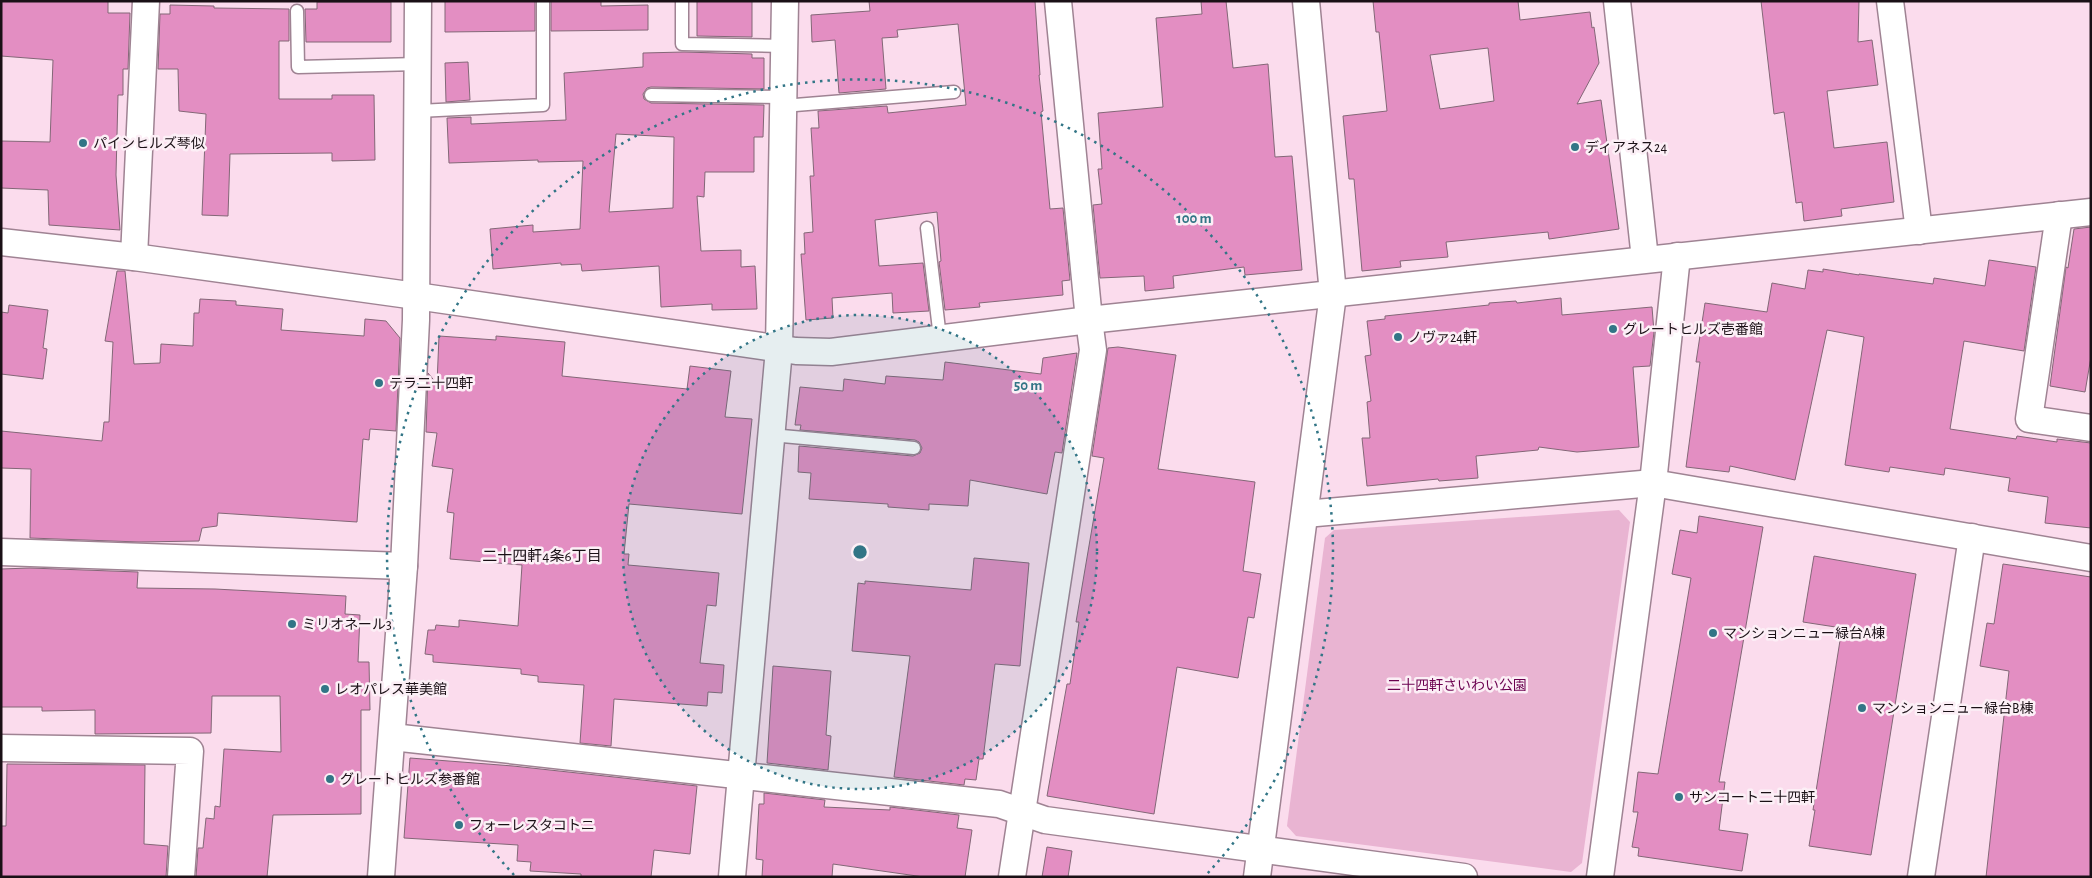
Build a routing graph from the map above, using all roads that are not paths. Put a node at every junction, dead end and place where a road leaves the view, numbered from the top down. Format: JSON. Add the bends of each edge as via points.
{"nodes":[{"id":1,"x":146,"y":1,"type":"edge"},
{"id":2,"x":418,"y":1,"type":"edge"},
{"id":3,"x":543,"y":1,"type":"edge"},
{"id":4,"x":682,"y":1,"type":"edge"},
{"id":5,"x":785,"y":1,"type":"edge"},
{"id":6,"x":1058,"y":1,"type":"edge"},
{"id":7,"x":1306,"y":1,"type":"edge"},
{"id":8,"x":1617,"y":1,"type":"edge"},
{"id":9,"x":1890,"y":1,"type":"edge"},
{"id":10,"x":297,"y":11,"type":"dead end"},
{"id":11,"x":784,"y":46,"type":"junction"},
{"id":12,"x":418,"y":64,"type":"junction"},
{"id":13,"x":954,"y":92,"type":"dead end"},
{"id":14,"x":651,"y":95,"type":"dead end"},
{"id":15,"x":783,"y":101,"type":"junction"},
{"id":16,"x":418,"y":111,"type":"junction"},
{"id":17,"x":2091,"y":212,"type":"edge"},
{"id":18,"x":2059,"y":215,"type":"junction"},
{"id":19,"x":927,"y":228,"type":"dead end"},
{"id":20,"x":1919,"y":231,"type":"junction"},
{"id":21,"x":1,"y":242,"type":"edge"},
{"id":22,"x":1677,"y":256,"type":"junction"},
{"id":23,"x":134,"y":257,"type":"junction"},
{"id":24,"x":1645,"y":259,"type":"junction"},
{"id":25,"x":1333,"y":294,"type":"junction"},
{"id":26,"x":416,"y":296,"type":"junction"},
{"id":27,"x":1089,"y":320,"type":"junction"},
{"id":28,"x":940,"y":338,"type":"junction"},
{"id":29,"x":779,"y":349,"type":"junction"},
{"id":30,"x":2091,"y":428,"type":"edge"},
{"id":31,"x":771,"y":435,"type":"junction"},
{"id":32,"x":914,"y":448,"type":"dead end"},
{"id":33,"x":1653,"y":483,"type":"junction"},
{"id":34,"x":1305,"y":514,"type":"junction"},
{"id":35,"x":1972,"y":537,"type":"junction"},
{"id":36,"x":1,"y":552,"type":"edge"},
{"id":37,"x":2091,"y":558,"type":"edge"},
{"id":38,"x":404,"y":566,"type":"junction"},
{"id":39,"x":392,"y":737,"type":"junction"},
{"id":40,"x":1,"y":748,"type":"edge"},
{"id":41,"x":741,"y":775,"type":"junction"},
{"id":42,"x":1023,"y":812,"type":"junction"},
{"id":43,"x":1260,"y":850,"type":"junction"},
{"id":44,"x":182,"y":877,"type":"edge"},
{"id":45,"x":381,"y":877,"type":"edge"},
{"id":46,"x":732,"y":877,"type":"edge"},
{"id":47,"x":1012,"y":877,"type":"edge"},
{"id":48,"x":1257,"y":877,"type":"edge"},
{"id":49,"x":1464,"y":877,"type":"edge"},
{"id":50,"x":1600,"y":877,"type":"edge"},
{"id":51,"x":1921,"y":877,"type":"edge"}],
"edges":[{"from":1,"to":23,"type":"street"},
{"from":2,"to":12,"type":"street"},
{"from":3,"to":16,"type":"lane","via":[[543,105]]},
{"from":4,"to":11,"type":"lane","via":[[682,44]]},
{"from":5,"to":11,"type":"street"},
{"from":6,"to":27,"type":"street"},
{"from":7,"to":25,"type":"street"},
{"from":8,"to":24,"type":"street"},
{"from":9,"to":20,"type":"street"},
{"from":10,"to":12,"type":"lane","via":[[298,67]]},
{"from":11,"to":15,"type":"street"},
{"from":12,"to":16,"type":"street"},
{"from":13,"to":15,"type":"lane"},
{"from":14,"to":15,"type":"lane"},
{"from":15,"to":29,"type":"street"},
{"from":16,"to":26,"type":"street"},
{"from":17,"to":18,"type":"street"},
{"from":18,"to":20,"type":"street"},
{"from":18,"to":30,"type":"street","via":[[2029,419]]},
{"from":19,"to":28,"type":"lane"},
{"from":20,"to":22,"type":"street"},
{"from":21,"to":23,"type":"street"},
{"from":22,"to":24,"type":"street"},
{"from":22,"to":33,"type":"street"},
{"from":23,"to":26,"type":"street"},
{"from":24,"to":25,"type":"street"},
{"from":25,"to":27,"type":"street"},
{"from":25,"to":34,"type":"street"},
{"from":26,"to":29,"type":"street"},
{"from":26,"to":38,"type":"street"},
{"from":27,"to":28,"type":"street"},
{"from":27,"to":42,"type":"street","via":[[1093,350]]},
{"from":28,"to":29,"type":"street","via":[[832,352]]},
{"from":29,"to":31,"type":"street"},
{"from":31,"to":32,"type":"lane"},
{"from":31,"to":41,"type":"street"},
{"from":33,"to":34,"type":"street"},
{"from":33,"to":35,"type":"street"},
{"from":33,"to":50,"type":"street"},
{"from":34,"to":43,"type":"street"},
{"from":35,"to":37,"type":"street"},
{"from":35,"to":51,"type":"street"},
{"from":36,"to":38,"type":"street"},
{"from":38,"to":39,"type":"street"},
{"from":39,"to":41,"type":"street"},
{"from":39,"to":45,"type":"street"},
{"from":40,"to":44,"type":"street","via":[[190,751]]},
{"from":41,"to":42,"type":"street","via":[[999,804]]},
{"from":41,"to":46,"type":"street"},
{"from":42,"to":43,"type":"street","via":[[1045,820]]},
{"from":42,"to":47,"type":"street"},
{"from":43,"to":48,"type":"street"},
{"from":43,"to":49,"type":"street"}]}
